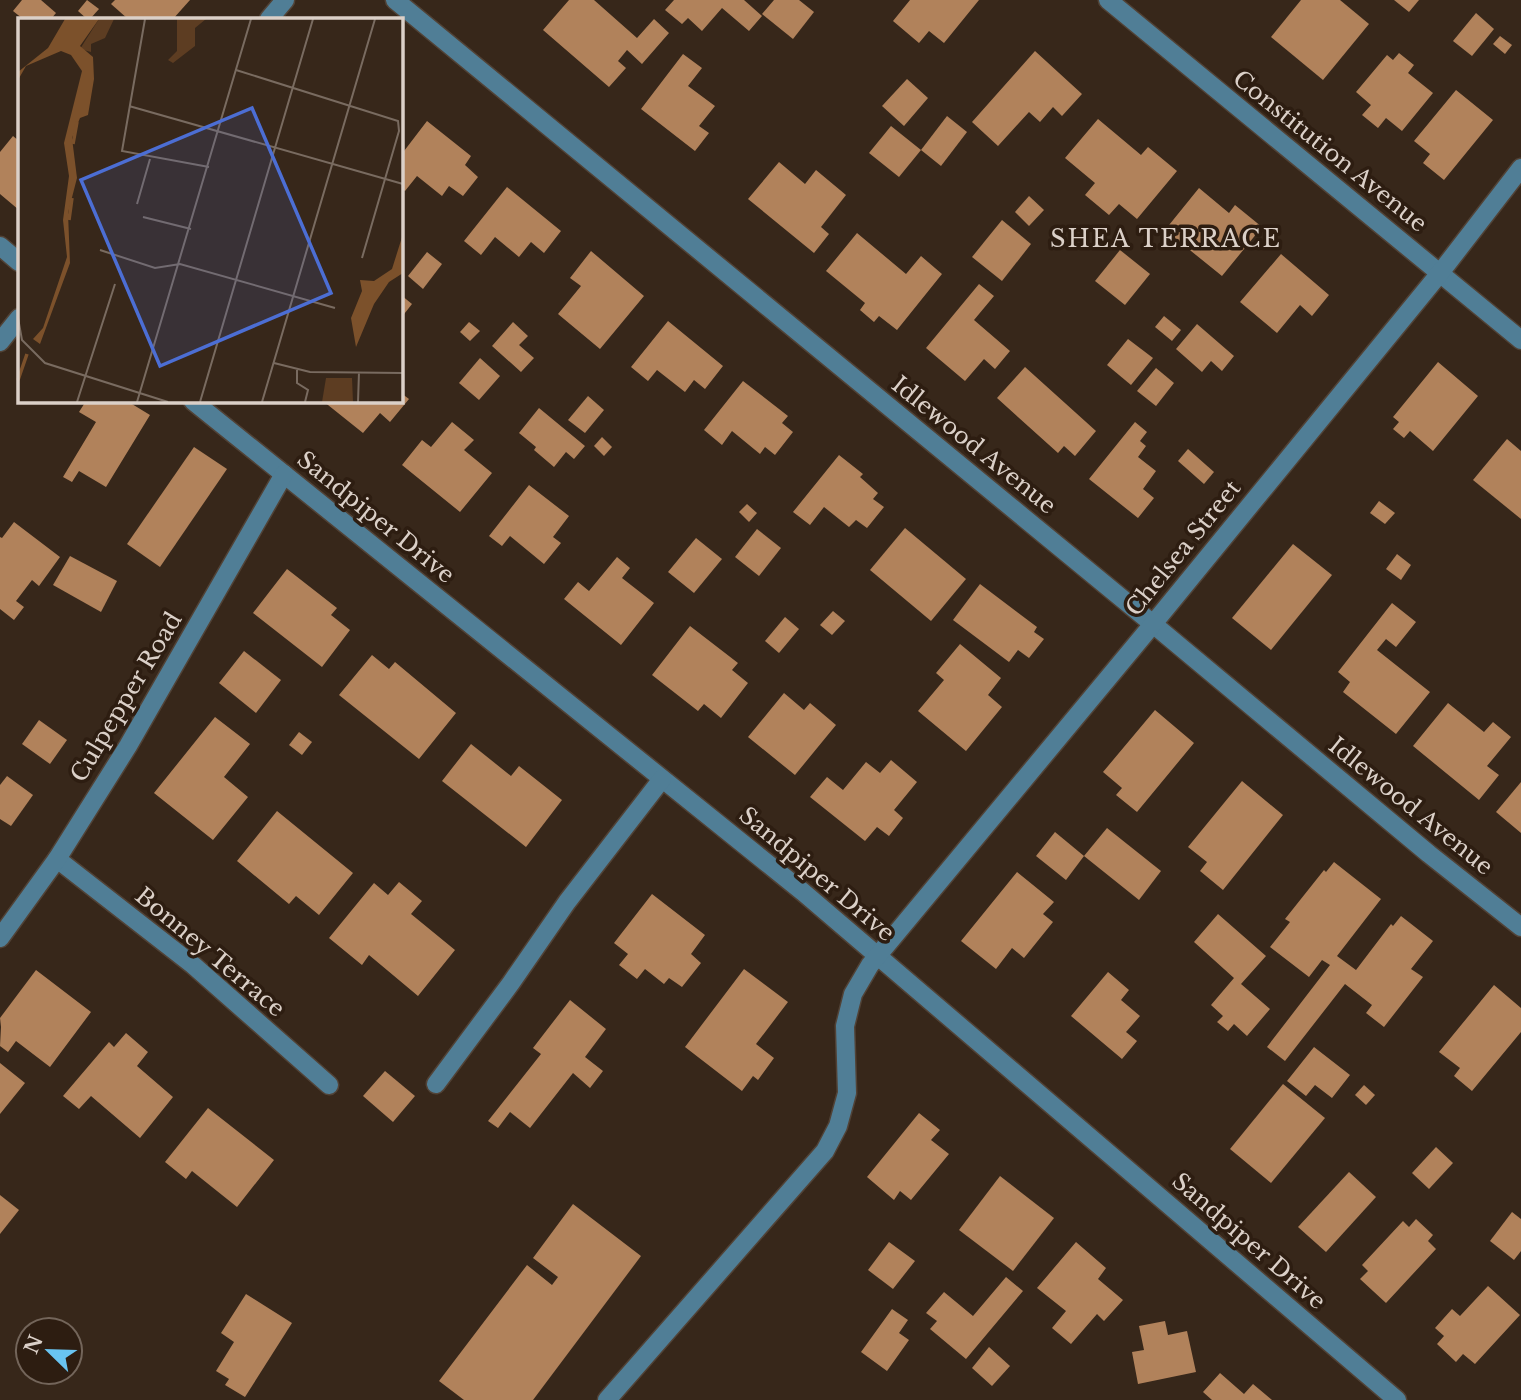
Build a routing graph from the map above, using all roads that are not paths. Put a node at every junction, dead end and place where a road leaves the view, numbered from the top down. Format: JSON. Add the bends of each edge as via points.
{"nodes":[{"id":1,"x":285,"y":0,"type":"edge"},
{"id":2,"x":395,"y":0,"type":"edge"},
{"id":3,"x":1108,"y":0,"type":"edge"},
{"id":4,"x":270,"y":18,"type":"edge"},
{"id":5,"x":1521,"y":167,"type":"edge"},
{"id":6,"x":0,"y":246,"type":"edge"},
{"id":7,"x":18,"y":261,"type":"edge"},
{"id":8,"x":1440,"y":273,"type":"junction"},
{"id":9,"x":18,"y":319,"type":"edge"},
{"id":10,"x":1521,"y":340,"type":"edge"},
{"id":11,"x":0,"y":342,"type":"edge"},
{"id":12,"x":194,"y":402,"type":"edge"},
{"id":13,"x":284,"y":474,"type":"junction"},
{"id":14,"x":1153,"y":624,"type":"junction"},
{"id":15,"x":662,"y":779,"type":"junction"},
{"id":16,"x":57,"y":859,"type":"junction"},
{"id":17,"x":1521,"y":927,"type":"edge"},
{"id":18,"x":0,"y":939,"type":"edge"},
{"id":19,"x":878,"y":956,"type":"junction"},
{"id":20,"x":436,"y":1084,"type":"dead end"},
{"id":21,"x":328,"y":1085,"type":"dead end"},
{"id":22,"x":607,"y":1400,"type":"edge"},
{"id":23,"x":1397,"y":1400,"type":"edge"}],
"edges":[{"from":1,"to":4,"type":"street"},
{"from":2,"to":14,"type":"street","name":"Idlewood Avenue"},
{"from":3,"to":8,"type":"street","name":"Constitution Avenue"},
{"from":5,"to":8,"type":"street","name":"Chelsea Street"},
{"from":6,"to":7,"type":"street"},
{"from":8,"to":10,"type":"street","name":"Constitution Avenue"},
{"from":8,"to":14,"type":"street","name":"Chelsea Street"},
{"from":9,"to":11,"type":"street"},
{"from":12,"to":13,"type":"street","name":"Sandpiper Drive"},
{"from":13,"to":15,"type":"street","name":"Sandpiper Drive"},
{"from":13,"to":16,"type":"street","name":"Culpepper Road","via":[[128,746]]},
{"from":14,"to":17,"type":"street","name":"Idlewood Avenue"},
{"from":14,"to":19,"type":"street","name":"Chelsea Street"},
{"from":15,"to":19,"type":"street","name":"Sandpiper Drive"},
{"from":15,"to":20,"type":"street"},
{"from":16,"to":18,"type":"street","name":"Culpepper Road"},
{"from":16,"to":21,"type":"street","name":"Bonney Terrace","via":[[193,965]]},
{"from":19,"to":22,"type":"street","name":"Chelsea Street","via":[[853,994],[845,1026],[847,1093],[825,1151]]},
{"from":19,"to":23,"type":"street","name":"Sandpiper Drive"}]}
